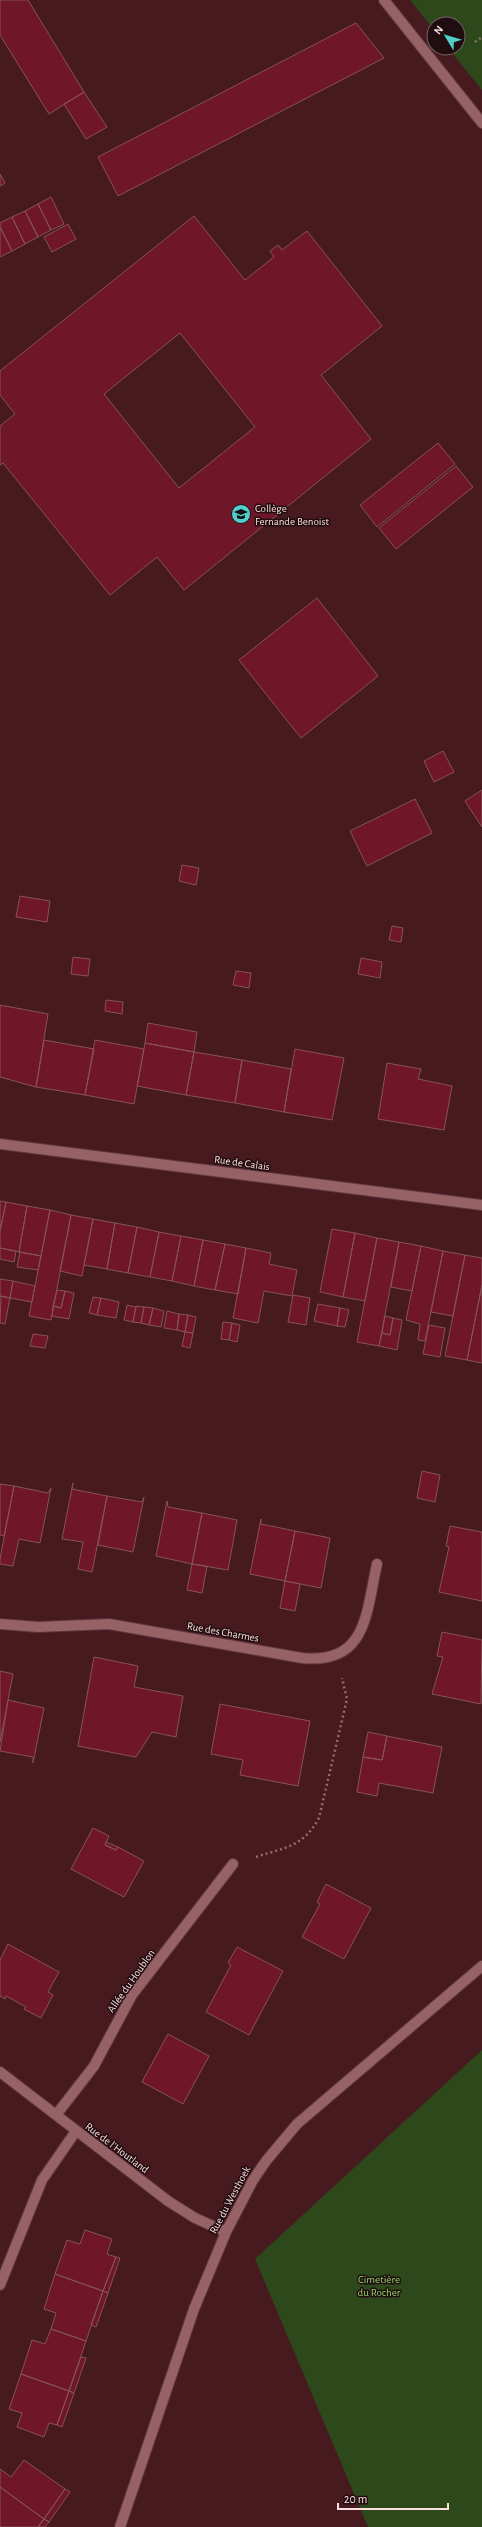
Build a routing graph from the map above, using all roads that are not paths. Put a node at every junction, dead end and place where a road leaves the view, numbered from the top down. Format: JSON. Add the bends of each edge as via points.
{"nodes":[{"id":1,"x":384,"y":0,"type":"edge"},
{"id":2,"x":482,"y":123,"type":"edge"},
{"id":3,"x":0,"y":1144,"type":"edge"},
{"id":4,"x":482,"y":1205,"type":"edge"},
{"id":5,"x":377,"y":1564,"type":"dead end"},
{"id":6,"x":0,"y":1624,"type":"edge"},
{"id":7,"x":233,"y":1864,"type":"road end"},
{"id":8,"x":482,"y":1966,"type":"edge"},
{"id":9,"x":0,"y":2072,"type":"edge"},
{"id":10,"x":56,"y":2116,"type":"junction"},
{"id":11,"x":76,"y":2131,"type":"junction"},
{"id":12,"x":226,"y":2232,"type":"junction"},
{"id":13,"x":0,"y":2285,"type":"edge"},
{"id":14,"x":120,"y":2527,"type":"edge"}],
"edges":[{"from":1,"to":2,"type":"street"},
{"from":3,"to":4,"type":"street","name":"Rue de Calais"},
{"from":5,"to":6,"type":"street","name":"Rue des Charmes","via":[[363,1627],[356,1640],[337,1656],[324,1659],[302,1658],[109,1624],[38,1627]]},
{"from":7,"to":10,"type":"street","name":"Allée du Houblon","via":[[132,1995],[94,2066]]},
{"from":8,"to":12,"type":"street","name":"Rue du Westhoek","via":[[297,2124],[266,2161]]},
{"from":9,"to":10,"type":"street","name":"Rue de l'Houtland"},
{"from":10,"to":11,"type":"street","name":"Rue de l'Houtland"},
{"from":11,"to":12,"type":"street","name":"Rue de l'Houtland","via":[[182,2211]]},
{"from":11,"to":13,"type":"street","via":[[42,2180]]},
{"from":12,"to":14,"type":"street","name":"Rue du Westhoek","via":[[194,2309]]}]}
